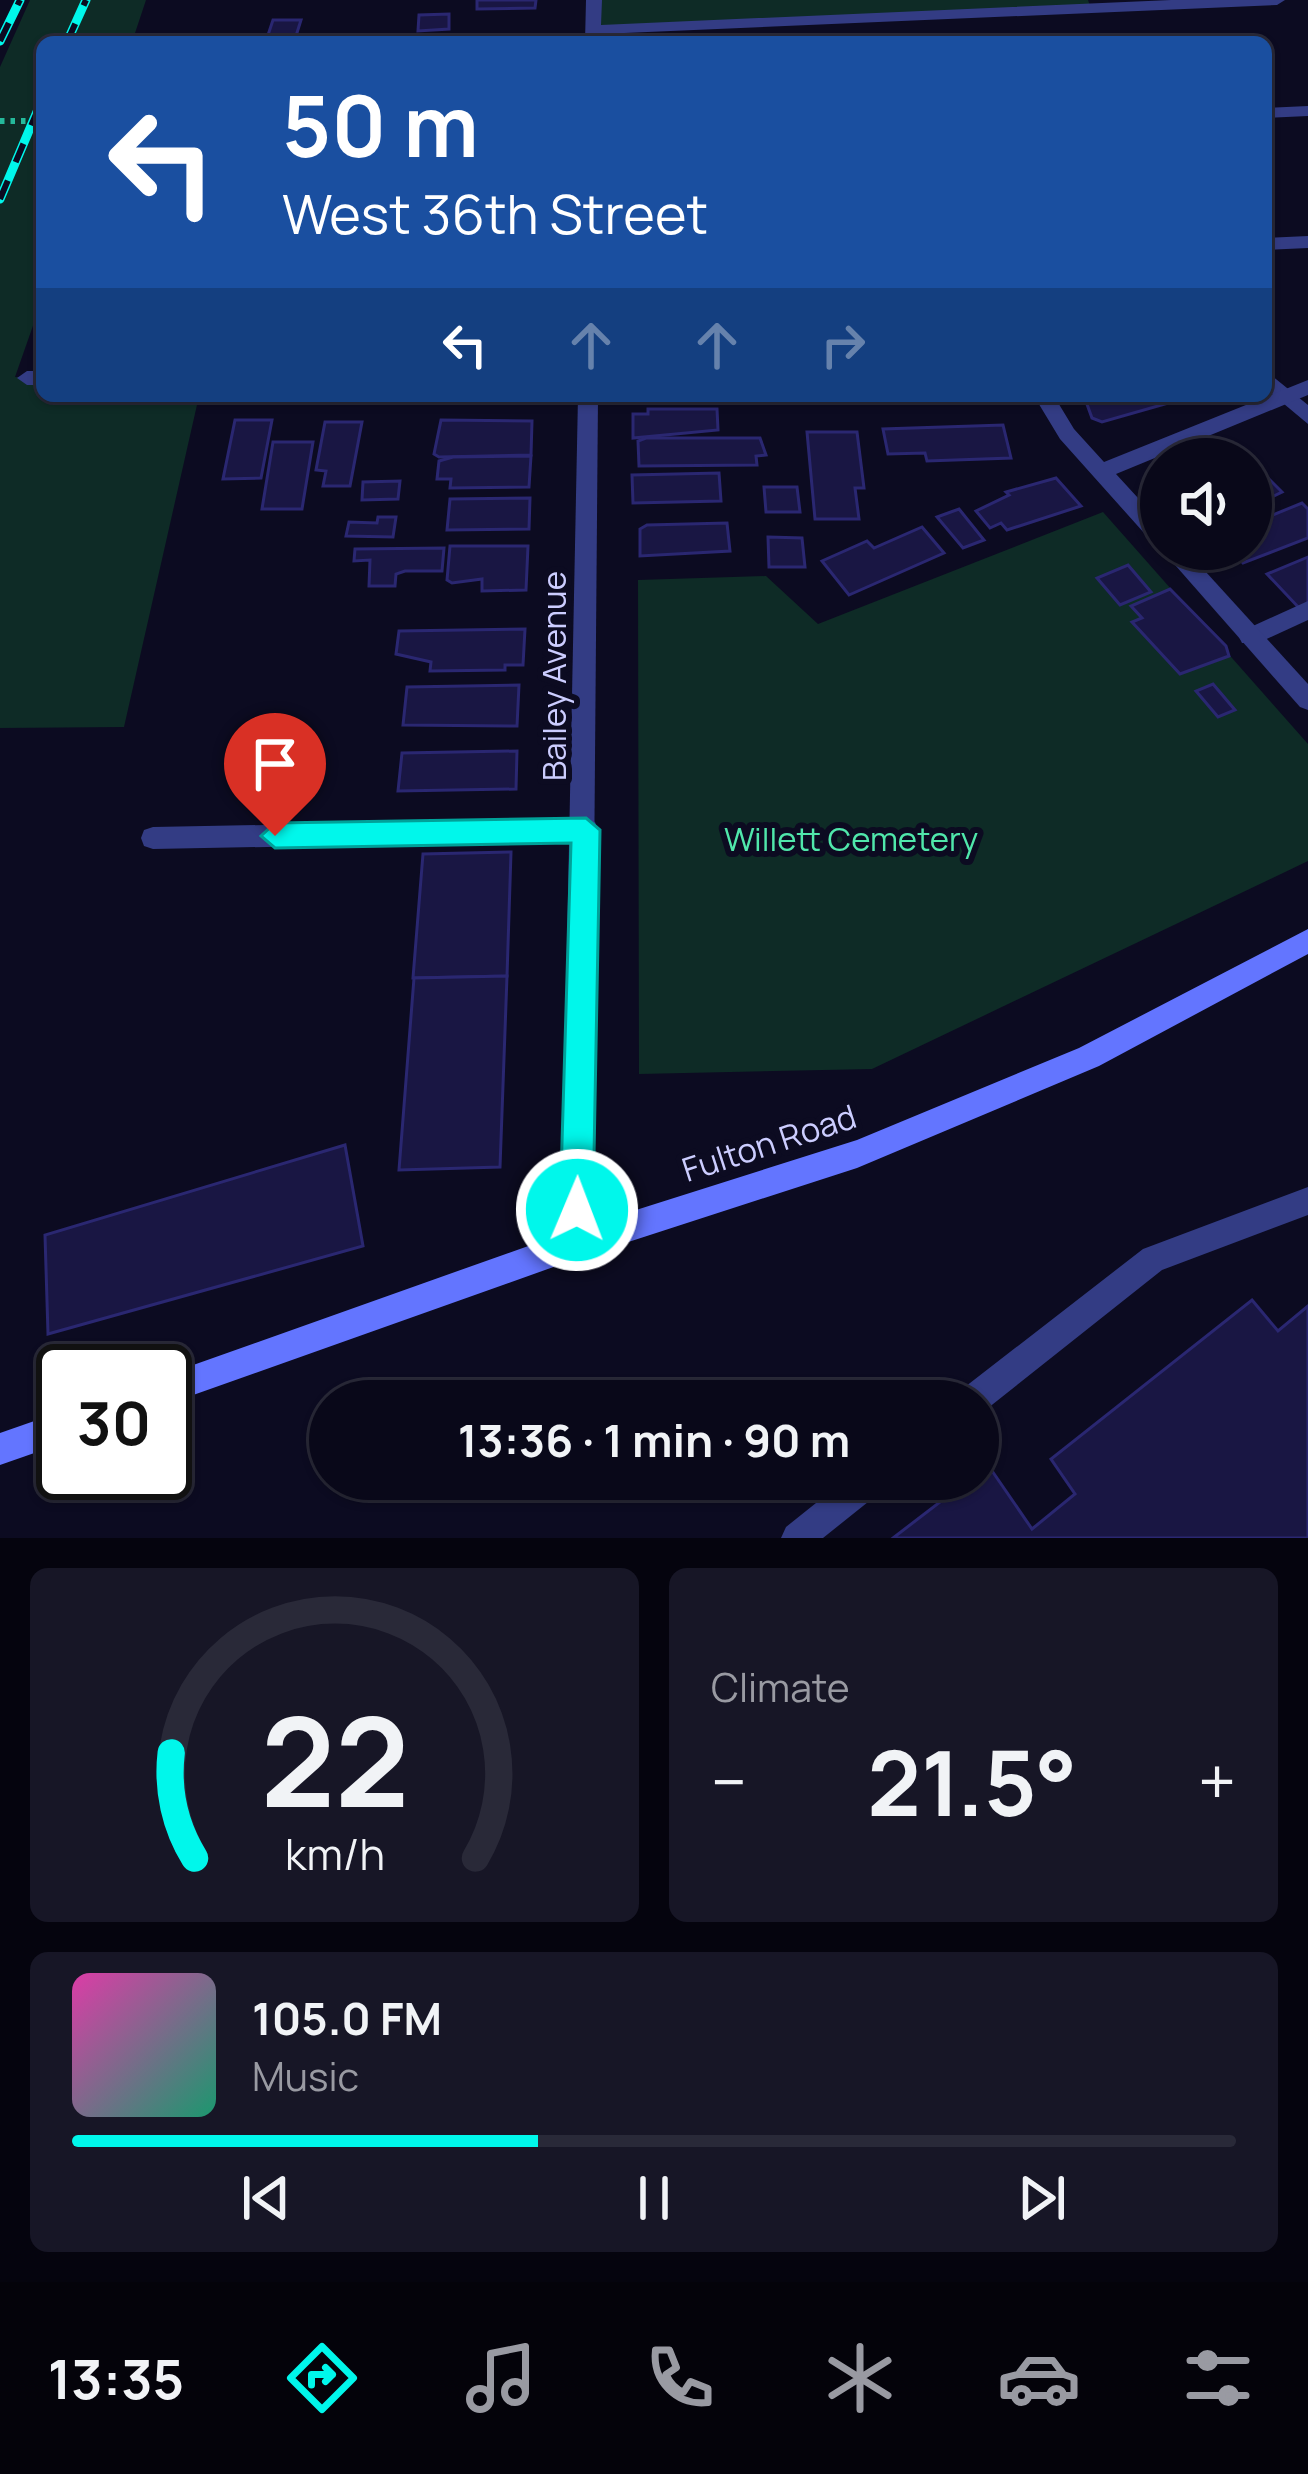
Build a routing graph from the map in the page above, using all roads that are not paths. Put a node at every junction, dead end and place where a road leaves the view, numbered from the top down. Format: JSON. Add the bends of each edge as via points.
{"nodes":[{"id":1,"x":594,"y":0,"type":"edge"},
{"id":2,"x":1277,"y":0,"type":"edge"},
{"id":3,"x":928,"y":15,"type":"junction"},
{"id":4,"x":593,"y":36,"type":"edge"},
{"id":5,"x":934,"y":36,"type":"dead end"},
{"id":6,"x":1308,"y":111,"type":"edge"},
{"id":7,"x":1272,"y":113,"type":"edge"},
{"id":8,"x":1308,"y":242,"type":"edge"},
{"id":9,"x":1272,"y":244,"type":"edge"},
{"id":10,"x":1272,"y":384,"type":"edge"},
{"id":11,"x":1308,"y":387,"type":"edge"},
{"id":12,"x":1285,"y":396,"type":"junction"},
{"id":13,"x":1272,"y":401,"type":"edge"},
{"id":14,"x":588,"y":402,"type":"edge"},
{"id":15,"x":1047,"y":402,"type":"edge"},
{"id":16,"x":1270,"y":402,"type":"edge"},
{"id":17,"x":1308,"y":417,"type":"edge"},
{"id":18,"x":1102,"y":471,"type":"junction"},
{"id":19,"x":1140,"y":514,"type":"edge"},
{"id":20,"x":1191,"y":570,"type":"edge"},
{"id":21,"x":1308,"y":610,"type":"edge"},
{"id":22,"x":1250,"y":637,"type":"junction"},
{"id":23,"x":1308,"y":700,"type":"edge"},
{"id":24,"x":586,"y":830,"type":"junction"},
{"id":25,"x":153,"y":838,"type":"dead end"},
{"id":26,"x":1303,"y":950,"type":"edge"},
{"id":27,"x":1308,"y":1201,"type":"edge"},
{"id":28,"x":576,"y":1244,"type":"junction"},
{"id":29,"x":192,"y":1380,"type":"edge"},
{"id":30,"x":999,"y":1380,"type":"edge"},
{"id":31,"x":845,"y":1500,"type":"edge"},
{"id":32,"x":797,"y":1538,"type":"edge"}],
"edges":[{"from":1,"to":4,"type":"street"},
{"from":2,"to":3,"type":"street"},
{"from":3,"to":4,"type":"street"},
{"from":3,"to":5,"type":"street"},
{"from":6,"to":7,"type":"street"},
{"from":8,"to":9,"type":"street"},
{"from":10,"to":12,"type":"street"},
{"from":11,"to":12,"type":"street"},
{"from":12,"to":13,"type":"street"},
{"from":12,"to":17,"type":"street"},
{"from":14,"to":24,"type":"street","name":"Bailey Avenue"},
{"from":15,"to":18,"type":"street"},
{"from":16,"to":18,"type":"street"},
{"from":18,"to":19,"type":"street"},
{"from":20,"to":22,"type":"street"},
{"from":21,"to":22,"type":"street"},
{"from":22,"to":23,"type":"street"},
{"from":24,"to":25,"type":"street"},
{"from":24,"to":28,"type":"street","name":"Bailey Avenue"},
{"from":26,"to":28,"type":"main road","name":"Fulton Road","via":[[1088,1057],[857,1154]]},
{"from":27,"to":30,"type":"street","via":[[1153,1259]]},
{"from":28,"to":29,"type":"main road","name":"Fulton Road"},
{"from":31,"to":32,"type":"street"}]}
